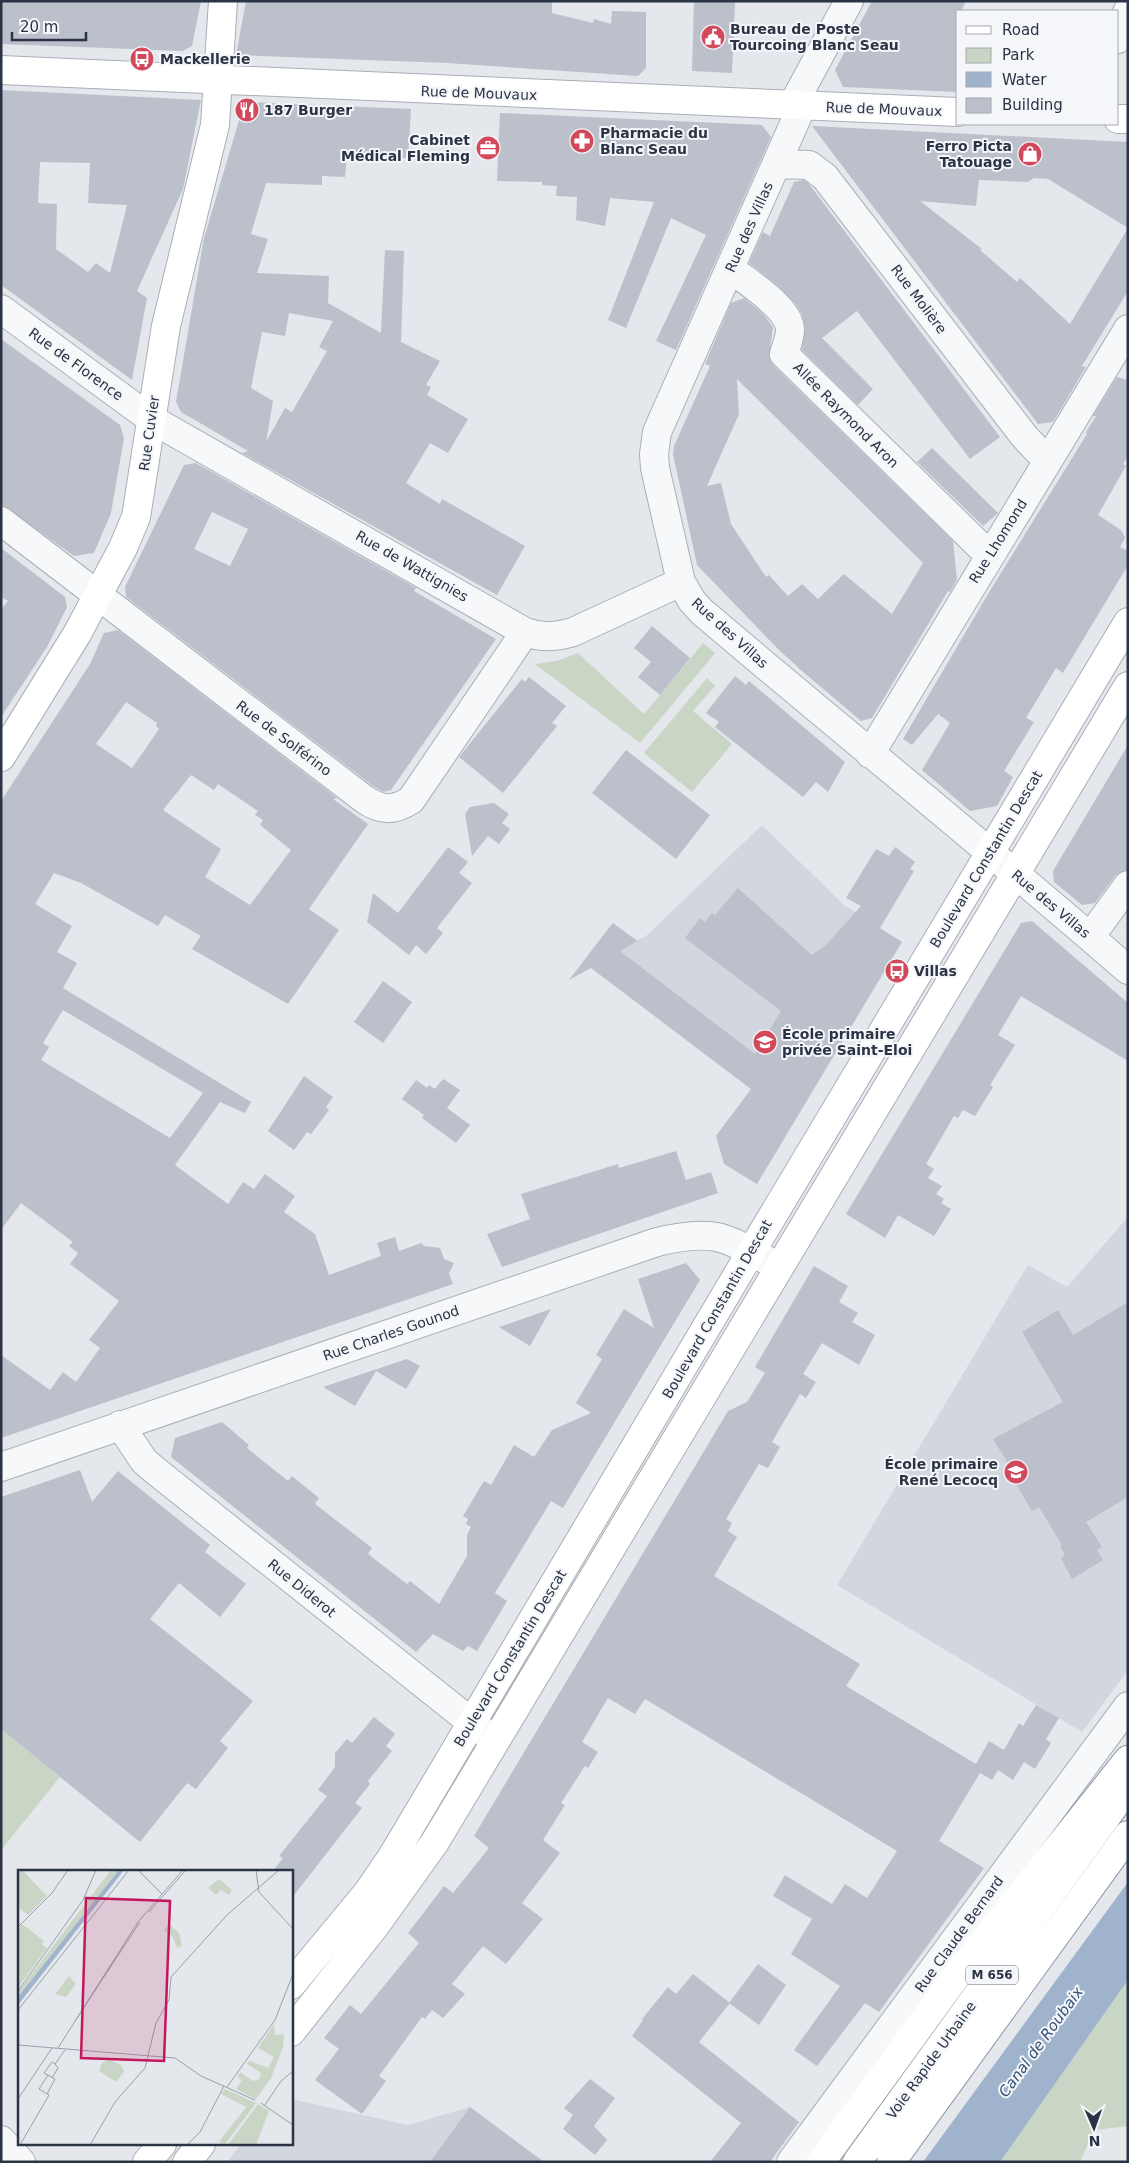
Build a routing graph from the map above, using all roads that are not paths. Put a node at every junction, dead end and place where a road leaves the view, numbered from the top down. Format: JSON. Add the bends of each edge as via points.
{"nodes":[{"id":1,"x":223,"y":1,"type":"edge"},
{"id":2,"x":849,"y":1,"type":"edge"},
{"id":3,"x":1128,"y":10,"type":"edge"},
{"id":4,"x":1119,"y":36,"type":"edge"},
{"id":5,"x":1,"y":70,"type":"edge"},
{"id":6,"x":218,"y":80,"type":"junction"},
{"id":7,"x":797,"y":106,"type":"junction"},
{"id":8,"x":956,"y":112,"type":"edge"},
{"id":9,"x":777,"y":164,"type":"junction"},
{"id":10,"x":731,"y":269,"type":"junction"},
{"id":11,"x":1,"y":309,"type":"edge"},
{"id":12,"x":1128,"y":329,"type":"edge"},
{"id":13,"x":151,"y":419,"type":"junction"},
{"id":14,"x":1050,"y":458,"type":"junction"},
{"id":15,"x":1,"y":521,"type":"edge"},
{"id":16,"x":989,"y":556,"type":"junction"},
{"id":17,"x":681,"y":582,"type":"junction"},
{"id":18,"x":97,"y":595,"type":"junction"},
{"id":19,"x":1128,"y":622,"type":"edge"},
{"id":20,"x":525,"y":632,"type":"junction"},
{"id":21,"x":1128,"y":686,"type":"edge"},
{"id":22,"x":870,"y":754,"type":"junction"},
{"id":23,"x":1,"y":757,"type":"edge"},
{"id":24,"x":989,"y":854,"type":"junction"},
{"id":25,"x":1016,"y":873,"type":"junction"},
{"id":26,"x":1128,"y":886,"type":"edge"},
{"id":27,"x":1090,"y":937,"type":"junction"},
{"id":28,"x":1128,"y":970,"type":"edge"},
{"id":29,"x":751,"y":1252,"type":"junction"},
{"id":30,"x":778,"y":1267,"type":"junction"},
{"id":31,"x":120,"y":1425,"type":"junction"},
{"id":32,"x":1,"y":1466,"type":"edge"},
{"id":33,"x":1128,"y":1706,"type":"edge"},
{"id":34,"x":471,"y":1723,"type":"junction"},
{"id":35,"x":495,"y":1741,"type":"junction"},
{"id":36,"x":1128,"y":1760,"type":"edge"},
{"id":37,"x":1128,"y":1788,"type":"edge"},
{"id":38,"x":1128,"y":1835,"type":"edge"},
{"id":39,"x":292,"y":1984,"type":"edge"},
{"id":40,"x":292,"y":2031,"type":"edge"},
{"id":41,"x":1,"y":2140,"type":"edge"},
{"id":42,"x":160,"y":2146,"type":"edge"},
{"id":43,"x":199,"y":2146,"type":"edge"},
{"id":44,"x":21,"y":2162,"type":"edge"},
{"id":45,"x":148,"y":2162,"type":"edge"},
{"id":46,"x":187,"y":2162,"type":"edge"},
{"id":47,"x":791,"y":2162,"type":"edge"},
{"id":48,"x":821,"y":2162,"type":"edge"},
{"id":49,"x":857,"y":2162,"type":"edge"},
{"id":50,"x":891,"y":2162,"type":"edge"}],
"edges":[{"from":1,"to":6,"type":"main road","name":"Rue Cuvier"},
{"from":2,"to":7,"type":"street","name":"Rue des Villas"},
{"from":3,"to":4,"type":"street"},
{"from":5,"to":6,"type":"main road","name":"Rue de Mouvaux"},
{"from":6,"to":7,"type":"main road","name":"Rue de Mouvaux"},
{"from":6,"to":13,"type":"main road","name":"Rue Cuvier","via":[[211,145],[166,326]]},
{"from":7,"to":8,"type":"main road","name":"Rue de Mouvaux"},
{"from":7,"to":9,"type":"street","name":"Rue des Villas"},
{"from":9,"to":10,"type":"street","name":"Rue des Villas"},
{"from":9,"to":14,"type":"street","name":"Rue Molière","via":[[808,165],[825,177],[1024,436],[1034,448]]},
{"from":10,"to":16,"type":"street","name":"Allée Raymond Aron","via":[[780,309],[788,320],[790,331],[784,354]]},
{"from":10,"to":17,"type":"street","name":"Rue des Villas","via":[[657,432],[655,443],[655,468]]},
{"from":11,"to":13,"type":"street","name":"Rue de Florence"},
{"from":12,"to":14,"type":"street","name":"Rue Lhomond"},
{"from":13,"to":18,"type":"main road","name":"Rue Cuvier","via":[[136,517]]},
{"from":13,"to":20,"type":"street","name":"Rue de Wattignies"},
{"from":14,"to":16,"type":"street","name":"Rue Lhomond"},
{"from":15,"to":18,"type":"street","name":"Rue de Solférino"},
{"from":16,"to":22,"type":"street","name":"Rue Lhomond"},
{"from":17,"to":20,"type":"street","name":"Rue de Wattignies","via":[[573,632],[545,637]]},
{"from":17,"to":22,"type":"street","name":"Rue des Villas","via":[[701,611]]},
{"from":18,"to":20,"type":"street","name":"Rue de Solférino","via":[[364,799],[381,808],[391,809],[411,800]]},
{"from":18,"to":23,"type":"main road","name":"Rue Cuvier","via":[[66,654]]},
{"from":19,"to":24,"type":"main road","name":"Boulevard Constantin Descat"},
{"from":21,"to":25,"type":"main road"},
{"from":22,"to":24,"type":"street","name":"Rue des Villas"},
{"from":24,"to":25,"type":"street","name":"Rue des Villas"},
{"from":24,"to":29,"type":"main road","name":"Boulevard Constantin Descat"},
{"from":25,"to":27,"type":"street","name":"Rue des Villas"},
{"from":25,"to":30,"type":"main road"},
{"from":26,"to":27,"type":"street"},
{"from":27,"to":28,"type":"street","name":"Rue des Villas"},
{"from":29,"to":30,"type":"street","name":"Rue Charles Gounod"},
{"from":29,"to":31,"type":"street","name":"Rue Charles Gounod","via":[[730,1240],[706,1234],[684,1235],[658,1242]]},
{"from":29,"to":34,"type":"main road","name":"Boulevard Constantin Descat"},
{"from":30,"to":35,"type":"main road"},
{"from":31,"to":32,"type":"street","name":"Rue Charles Gounod"},
{"from":31,"to":34,"type":"street","name":"Rue Diderot","via":[[144,1461]]},
{"from":33,"to":47,"type":"street","name":"Rue Claude Bernard"},
{"from":34,"to":35,"type":"street","name":"Rue Diderot"},
{"from":34,"to":39,"type":"main road","name":"Boulevard Constantin Descat","via":[[382,1873]]},
{"from":35,"to":40,"type":"main road","via":[[420,1867]]},
{"from":36,"to":48,"type":"main road","via":[[957,1975]]},
{"from":37,"to":49,"type":"main road","name":"Voie Rapide Urbaine","number":"M 656"},
{"from":38,"to":50,"type":"main road","name":"Voie Rapide Urbaine","number":"M 656"},
{"from":41,"to":44,"type":"street"},
{"from":42,"to":45,"type":"main road"},
{"from":43,"to":46,"type":"main road"}]}
